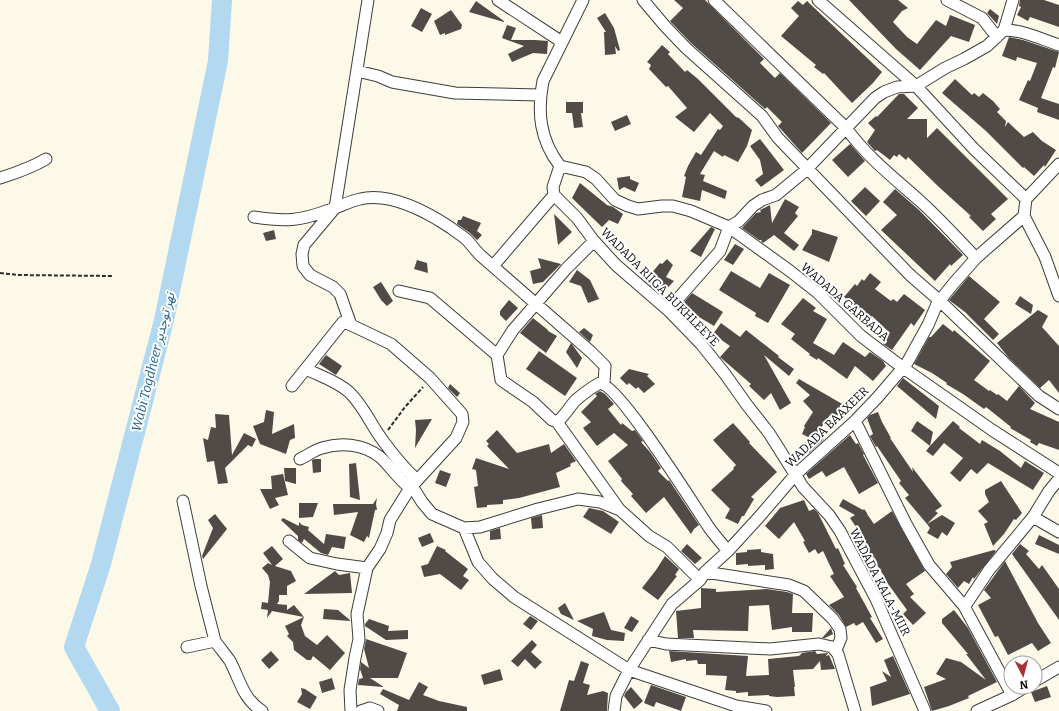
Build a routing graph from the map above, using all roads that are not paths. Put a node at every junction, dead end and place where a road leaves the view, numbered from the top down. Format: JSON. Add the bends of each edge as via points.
{"nodes":[{"id":1,"x":368,"y":0,"type":"edge"},
{"id":2,"x":498,"y":0,"type":"edge"},
{"id":3,"x":583,"y":0,"type":"edge"},
{"id":4,"x":643,"y":0,"type":"edge"},
{"id":5,"x":714,"y":0,"type":"edge"},
{"id":6,"x":818,"y":0,"type":"edge"},
{"id":7,"x":946,"y":0,"type":"edge"},
{"id":8,"x":1013,"y":0,"type":"edge"},
{"id":9,"x":1000,"y":33,"type":"junction"},
{"id":10,"x":562,"y":42,"type":"junction"},
{"id":11,"x":1059,"y":45,"type":"edge"},
{"id":12,"x":357,"y":71,"type":"junction"},
{"id":13,"x":916,"y":86,"type":"junction"},
{"id":14,"x":540,"y":95,"type":"junction"},
{"id":15,"x":846,"y":128,"type":"junction"},
{"id":16,"x":46,"y":159,"type":"dead end"},
{"id":17,"x":1059,"y":164,"type":"edge"},
{"id":18,"x":560,"y":166,"type":"junction"},
{"id":19,"x":807,"y":168,"type":"junction"},
{"id":20,"x":0,"y":178,"type":"edge"},
{"id":21,"x":554,"y":195,"type":"junction"},
{"id":22,"x":1026,"y":200,"type":"junction"},
{"id":23,"x":335,"y":208,"type":"junction"},
{"id":24,"x":1024,"y":216,"type":"junction"},
{"id":25,"x":254,"y":217,"type":"dead end"},
{"id":26,"x":730,"y":227,"type":"junction"},
{"id":27,"x":594,"y":242,"type":"junction"},
{"id":28,"x":976,"y":258,"type":"junction"},
{"id":29,"x":493,"y":266,"type":"junction"},
{"id":30,"x":399,"y":291,"type":"dead end"},
{"id":31,"x":1059,"y":296,"type":"edge"},
{"id":32,"x":940,"y":301,"type":"junction"},
{"id":33,"x":536,"y":305,"type":"junction"},
{"id":34,"x":668,"y":310,"type":"junction"},
{"id":35,"x":351,"y":324,"type":"junction"},
{"id":36,"x":497,"y":355,"type":"junction"},
{"id":37,"x":902,"y":367,"type":"junction"},
{"id":38,"x":306,"y":369,"type":"junction"},
{"id":39,"x":604,"y":384,"type":"junction"},
{"id":40,"x":292,"y":386,"type":"dead end"},
{"id":41,"x":1059,"y":409,"type":"edge"},
{"id":42,"x":855,"y":421,"type":"junction"},
{"id":43,"x":557,"y":422,"type":"junction"},
{"id":44,"x":300,"y":459,"type":"dead end"},
{"id":45,"x":1059,"y":473,"type":"edge"},
{"id":46,"x":795,"y":475,"type":"junction"},
{"id":47,"x":1059,"y":479,"type":"edge"},
{"id":48,"x":413,"y":484,"type":"junction"},
{"id":49,"x":183,"y":501,"type":"dead end"},
{"id":50,"x":620,"y":510,"type":"junction"},
{"id":51,"x":1033,"y":517,"type":"junction"},
{"id":52,"x":464,"y":528,"type":"junction"},
{"id":53,"x":1059,"y":532,"type":"edge"},
{"id":54,"x":289,"y":541,"type":"dead end"},
{"id":55,"x":728,"y":551,"type":"junction"},
{"id":56,"x":367,"y":568,"type":"junction"},
{"id":57,"x":702,"y":576,"type":"junction"},
{"id":58,"x":964,"y":606,"type":"junction"},
{"id":59,"x":648,"y":640,"type":"junction"},
{"id":60,"x":215,"y":641,"type":"junction"},
{"id":61,"x":187,"y":647,"type":"dead end"},
{"id":62,"x":836,"y":650,"type":"junction"},
{"id":63,"x":1059,"y":667,"type":"edge"},
{"id":64,"x":629,"y":670,"type":"junction"},
{"id":65,"x":1043,"y":676,"type":"edge"},
{"id":66,"x":1003,"y":678,"type":"edge"},
{"id":67,"x":1012,"y":695,"type":"edge"},
{"id":68,"x":257,"y":709,"type":"edge"},
{"id":69,"x":350,"y":711,"type":"edge"},
{"id":70,"x":361,"y":711,"type":"edge"},
{"id":71,"x":378,"y":711,"type":"edge"},
{"id":72,"x":614,"y":711,"type":"edge"},
{"id":73,"x":766,"y":711,"type":"edge"},
{"id":74,"x":855,"y":711,"type":"edge"},
{"id":75,"x":925,"y":711,"type":"edge"},
{"id":76,"x":977,"y":711,"type":"edge"}],
"edges":[{"from":1,"to":12,"type":"street"},
{"from":2,"to":10,"type":"street"},
{"from":3,"to":10,"type":"street"},
{"from":4,"to":19,"type":"street","via":[[686,48],[762,116],[778,138]]},
{"from":5,"to":15,"type":"street"},
{"from":6,"to":13,"type":"street"},
{"from":7,"to":9,"type":"street","via":[[982,18]]},
{"from":8,"to":9,"type":"street"},
{"from":9,"to":11,"type":"street","via":[[1014,30]]},
{"from":9,"to":13,"type":"street","via":[[987,46]]},
{"from":10,"to":14,"type":"street","via":[[543,81]]},
{"from":12,"to":14,"type":"street","via":[[392,82],[455,93]]},
{"from":12,"to":23,"type":"street"},
{"from":13,"to":15,"type":"street","via":[[902,86],[884,92]]},
{"from":13,"to":22,"type":"street","via":[[974,149]]},
{"from":14,"to":18,"type":"street","via":[[540,110],[547,146]]},
{"from":15,"to":19,"type":"street"},
{"from":15,"to":28,"type":"street","via":[[871,158],[921,202]]},
{"from":16,"to":20,"type":"street","via":[[36,166]]},
{"from":17,"to":22,"type":"street"},
{"from":18,"to":21,"type":"street","via":[[554,181]]},
{"from":18,"to":26,"type":"street","name":"WADADA GARBADA","via":[[586,172],[596,178],[616,200],[628,206],[673,206],[690,210]]},
{"from":19,"to":26,"type":"street","via":[[776,195],[753,206]]},
{"from":19,"to":32,"type":"street","via":[[910,275]]},
{"from":21,"to":27,"type":"street","name":"WADADA RIIGA BUKHLEEYE"},
{"from":21,"to":29,"type":"street"},
{"from":22,"to":24,"type":"street"},
{"from":23,"to":25,"type":"street","via":[[294,220],[277,221]]},
{"from":23,"to":29,"type":"street","via":[[361,199],[377,198],[393,200],[421,210],[465,238]]},
{"from":23,"to":35,"type":"street","via":[[304,245],[303,266],[310,275],[333,287],[340,294]]},
{"from":24,"to":28,"type":"street","name":"WADADA BAAXEER"},
{"from":24,"to":31,"type":"street","via":[[1045,257]]},
{"from":26,"to":34,"type":"street","via":[[720,251]]},
{"from":26,"to":37,"type":"street","name":"WADADA GARBADA","via":[[818,293],[861,336]]},
{"from":27,"to":33,"type":"street","via":[[566,269]]},
{"from":27,"to":34,"type":"street","name":"WADADA RIIGA BUKHLEEYE","via":[[616,265]]},
{"from":28,"to":32,"type":"street","name":"WADADA BAAXEER"},
{"from":29,"to":33,"type":"street"},
{"from":30,"to":36,"type":"street","via":[[430,298]]},
{"from":32,"to":37,"type":"street","name":"WADADA BAAXEER","via":[[918,345]]},
{"from":32,"to":41,"type":"street","via":[[1039,396]]},
{"from":33,"to":36,"type":"street","via":[[513,330]]},
{"from":33,"to":39,"type":"street","via":[[605,366]]},
{"from":34,"to":46,"type":"street","name":"WADADA RIIGA BUKHLEEYE","via":[[701,344],[725,374],[770,433]]},
{"from":35,"to":38,"type":"street","via":[[343,322]]},
{"from":35,"to":48,"type":"street","via":[[391,344],[430,378],[462,414],[463,422],[456,438]]},
{"from":36,"to":43,"type":"street","via":[[501,380]]},
{"from":37,"to":42,"type":"street","name":"WADADA BAAXEER"},
{"from":37,"to":45,"type":"street","name":"WADADA GARBADA"},
{"from":38,"to":40,"type":"street"},
{"from":38,"to":48,"type":"street","via":[[340,385],[350,393],[381,438],[411,474]]},
{"from":39,"to":43,"type":"street","via":[[594,386],[576,400]]},
{"from":39,"to":55,"type":"street","via":[[627,409]]},
{"from":42,"to":46,"type":"street","name":"WADADA BAAXEER"},
{"from":42,"to":58,"type":"street","via":[[929,565]]},
{"from":43,"to":50,"type":"street"},
{"from":44,"to":48,"type":"street","via":[[322,448],[344,444],[356,445],[372,451],[402,482]]},
{"from":46,"to":55,"type":"street","name":"WADADA BAAXEER"},
{"from":46,"to":75,"type":"street","name":"WADADA KALA-MIIR","via":[[840,531],[876,599]]},
{"from":47,"to":51,"type":"street"},
{"from":48,"to":52,"type":"street","via":[[422,502],[432,514]]},
{"from":48,"to":56,"type":"street","via":[[390,520],[380,549]]},
{"from":49,"to":60,"type":"street"},
{"from":50,"to":52,"type":"street","via":[[600,502],[578,499],[480,527]]},
{"from":50,"to":57,"type":"street","via":[[649,536],[667,547]]},
{"from":51,"to":53,"type":"street"},
{"from":51,"to":58,"type":"street","via":[[989,570]]},
{"from":52,"to":64,"type":"street","via":[[478,562],[498,584],[514,597]]},
{"from":54,"to":56,"type":"street","via":[[310,558]]},
{"from":55,"to":57,"type":"street","name":"WADADA BAAXEER"},
{"from":56,"to":69,"type":"street","via":[[358,614],[359,639],[354,658]]},
{"from":57,"to":59,"type":"street","name":"WADADA BAAXEER","via":[[672,604]]},
{"from":57,"to":62,"type":"street","via":[[789,585],[804,591],[834,619],[840,629],[841,638]]},
{"from":58,"to":66,"type":"street"},
{"from":59,"to":62,"type":"street","via":[[666,644],[770,649],[819,644]]},
{"from":59,"to":64,"type":"street","name":"WADADA BAAXEER"},
{"from":60,"to":61,"type":"street"},
{"from":60,"to":68,"type":"street","via":[[230,663],[248,699]]},
{"from":62,"to":74,"type":"street"},
{"from":63,"to":65,"type":"street"},
{"from":64,"to":72,"type":"street","name":"WADADA BAAXEER","via":[[616,696]]},
{"from":64,"to":73,"type":"street","via":[[736,706]]},
{"from":67,"to":76,"type":"street"},
{"from":70,"to":71,"type":"street","via":[[370,708]]}]}
